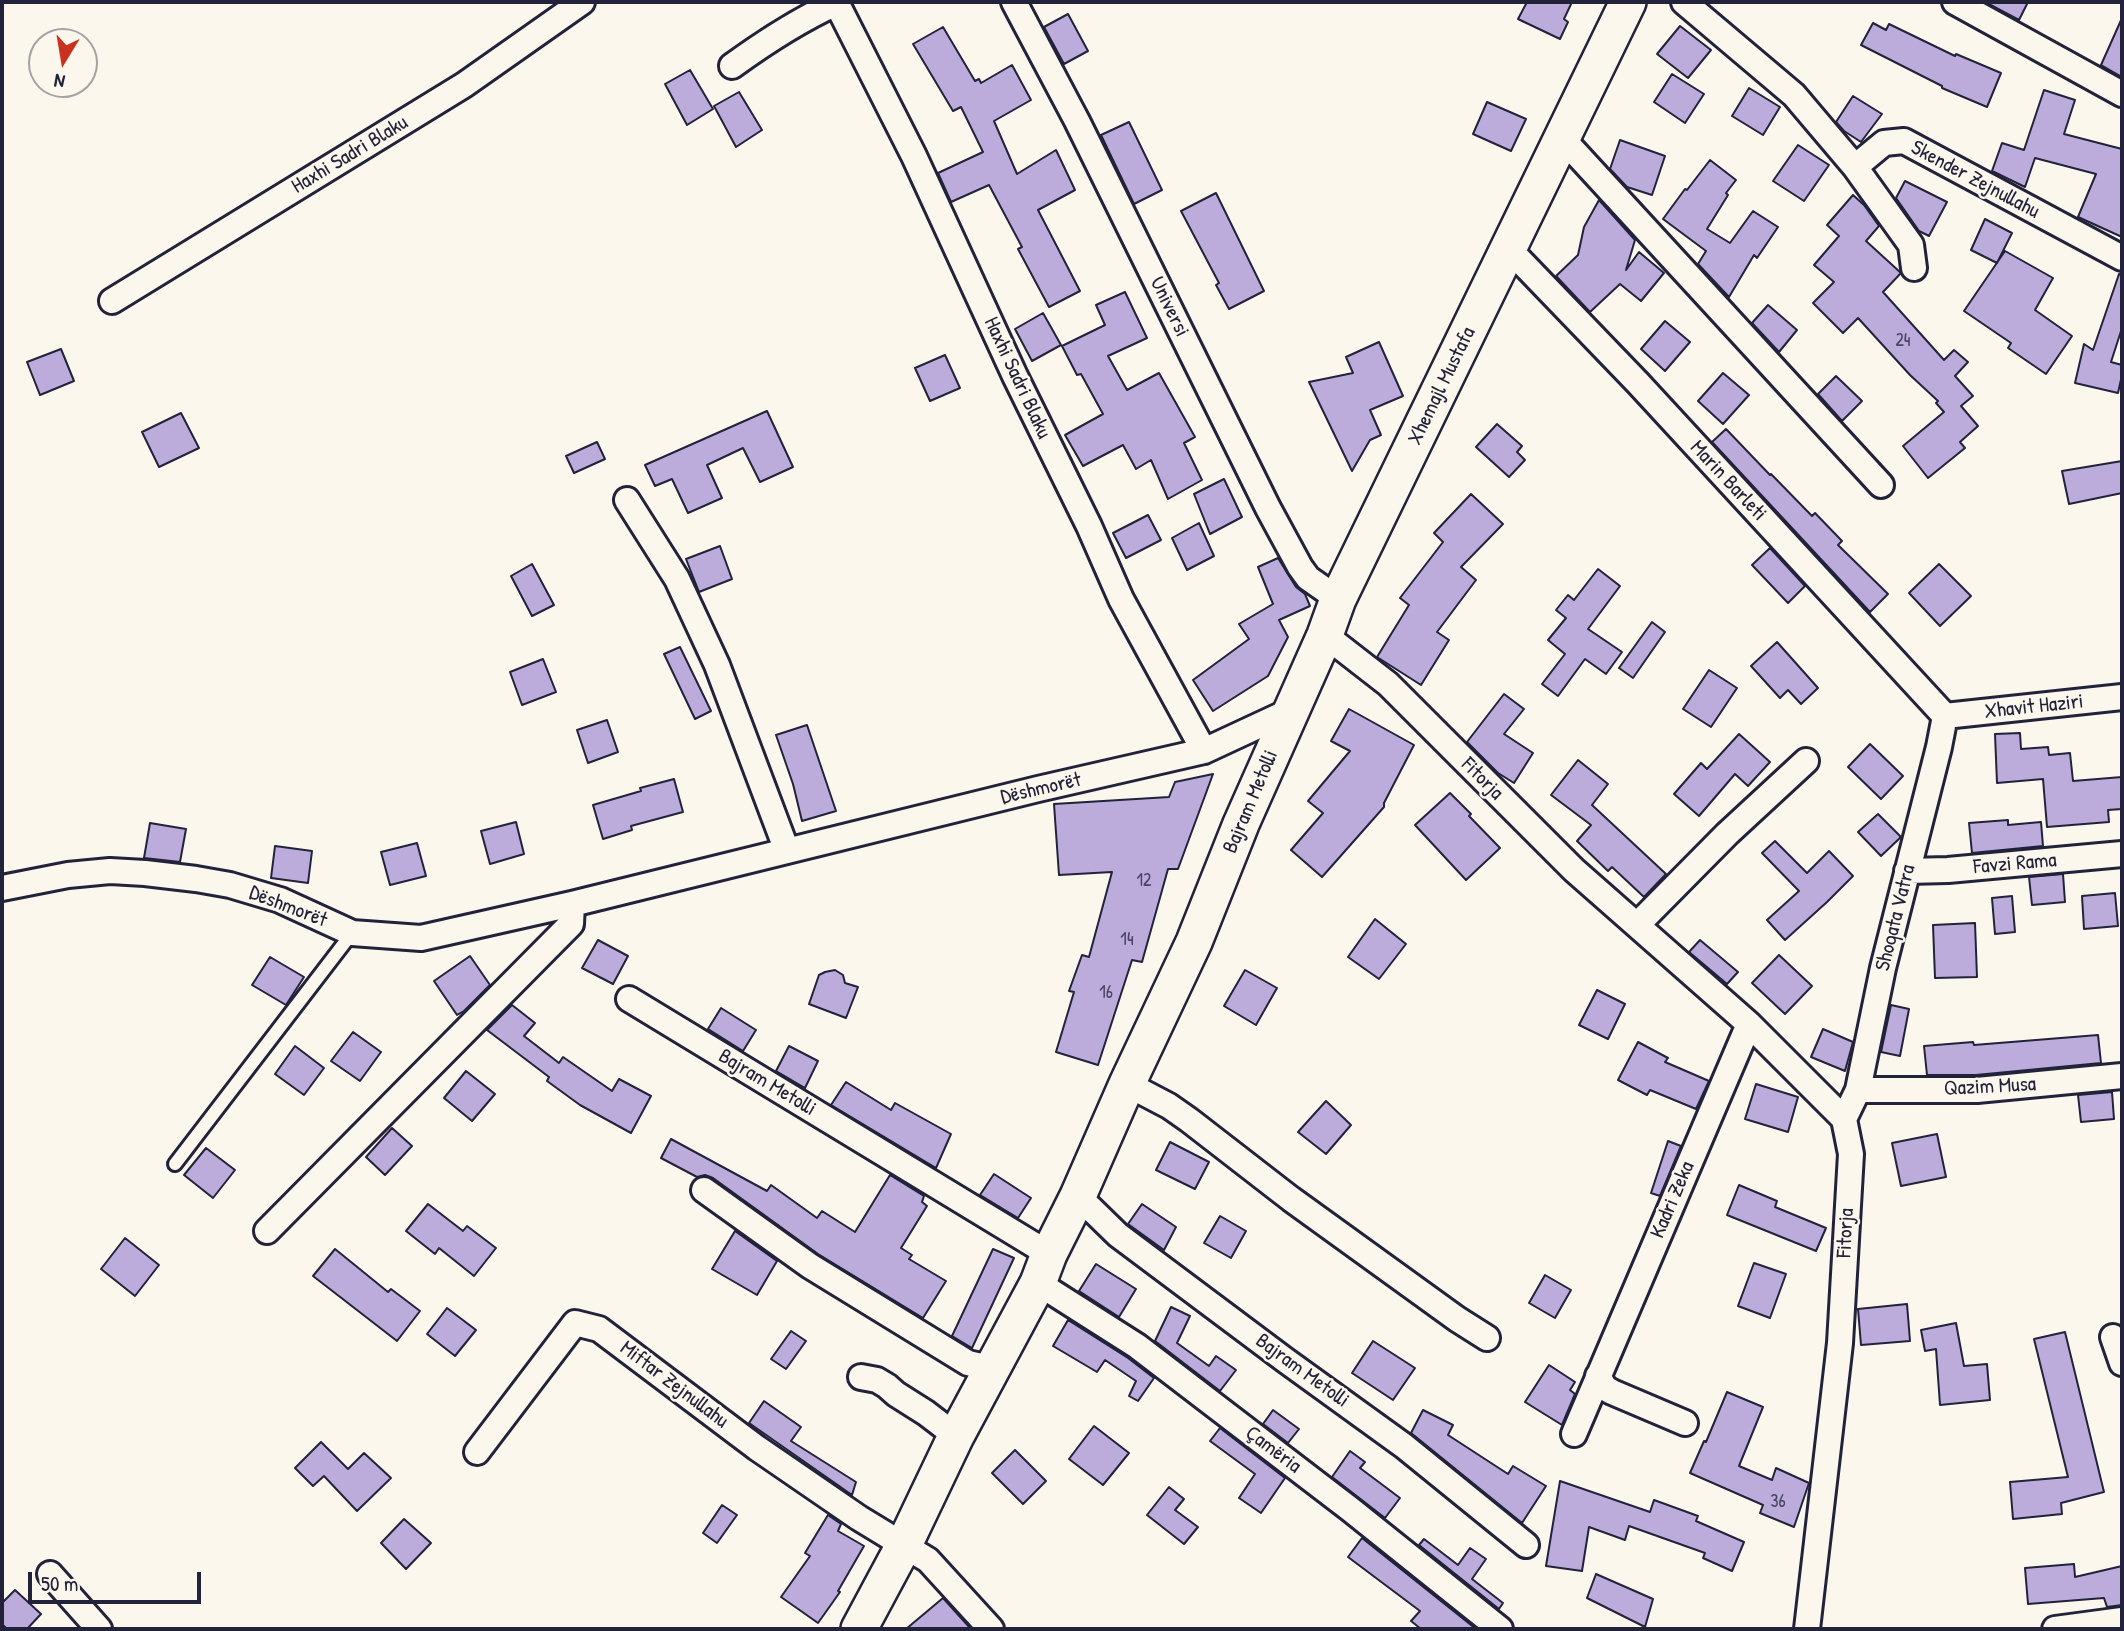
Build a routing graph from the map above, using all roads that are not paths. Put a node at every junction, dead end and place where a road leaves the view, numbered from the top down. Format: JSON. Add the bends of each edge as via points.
{"nodes":[{"id":1,"x":582,"y":2,"type":"edge"},
{"id":2,"x":836,"y":2,"type":"edge"},
{"id":3,"x":1014,"y":2,"type":"edge"},
{"id":4,"x":1628,"y":2,"type":"edge"},
{"id":5,"x":1684,"y":2,"type":"edge"},
{"id":6,"x":1955,"y":2,"type":"edge"},
{"id":7,"x":732,"y":66,"type":"dead end"},
{"id":8,"x":2122,"y":93,"type":"edge"},
{"id":9,"x":1562,"y":138,"type":"junction"},
{"id":10,"x":1855,"y":167,"type":"junction"},
{"id":11,"x":1509,"y":249,"type":"junction"},
{"id":12,"x":2122,"y":258,"type":"edge"},
{"id":13,"x":1914,"y":268,"type":"dead end"},
{"id":14,"x":112,"y":300,"type":"dead end"},
{"id":15,"x":1881,"y":485,"type":"dead end"},
{"id":16,"x":627,"y":500,"type":"dead end"},
{"id":17,"x":1338,"y":599,"type":"junction"},
{"id":18,"x":1325,"y":635,"type":"junction"},
{"id":19,"x":2122,"y":697,"type":"edge"},
{"id":20,"x":1290,"y":711,"type":"junction"},
{"id":21,"x":1945,"y":716,"type":"junction"},
{"id":22,"x":1204,"y":751,"type":"junction"},
{"id":23,"x":1806,"y":761,"type":"dead end"},
{"id":24,"x":787,"y":851,"type":"junction"},
{"id":25,"x":2122,"y":854,"type":"edge"},
{"id":26,"x":1908,"y":871,"type":"junction"},
{"id":27,"x":2,"y":888,"type":"edge"},
{"id":28,"x":572,"y":904,"type":"junction"},
{"id":29,"x":1637,"y":925,"type":"junction"},
{"id":30,"x":352,"y":933,"type":"junction"},
{"id":31,"x":629,"y":999,"type":"dead end"},
{"id":32,"x":1749,"y":1024,"type":"junction"},
{"id":33,"x":2122,"y":1076,"type":"edge"},
{"id":34,"x":1127,"y":1084,"type":"junction"},
{"id":35,"x":1858,"y":1090,"type":"junction"},
{"id":36,"x":1844,"y":1119,"type":"junction"},
{"id":37,"x":175,"y":1164,"type":"dead end"},
{"id":38,"x":704,"y":1190,"type":"dead end"},
{"id":39,"x":1078,"y":1196,"type":"junction"},
{"id":40,"x":267,"y":1231,"type":"dead end"},
{"id":41,"x":1043,"y":1268,"type":"junction"},
{"id":42,"x":2113,"y":1337,"type":"dead end"},
{"id":43,"x":1487,"y":1338,"type":"dead end"},
{"id":44,"x":2122,"y":1363,"type":"edge"},
{"id":45,"x":993,"y":1369,"type":"junction"},
{"id":46,"x":1598,"y":1376,"type":"junction"},
{"id":47,"x":861,"y":1377,"type":"dead end"},
{"id":48,"x":1685,"y":1423,"type":"dead end"},
{"id":49,"x":1574,"y":1434,"type":"dead end"},
{"id":50,"x":956,"y":1436,"type":"junction"},
{"id":51,"x":477,"y":1452,"type":"dead end"},
{"id":52,"x":904,"y":1545,"type":"junction"},
{"id":53,"x":1526,"y":1545,"type":"dead end"},
{"id":54,"x":50,"y":1574,"type":"dead end"},
{"id":55,"x":2122,"y":1620,"type":"edge"},
{"id":56,"x":99,"y":1629,"type":"edge"},
{"id":57,"x":859,"y":1629,"type":"edge"},
{"id":58,"x":991,"y":1629,"type":"edge"},
{"id":59,"x":1500,"y":1629,"type":"edge"},
{"id":60,"x":1807,"y":1629,"type":"edge"},
{"id":61,"x":2055,"y":1629,"type":"edge"}],
"edges":[{"from":1,"to":14,"type":"street","name":"Haxhi Sadri Blaku","via":[[464,85]]},
{"from":2,"to":7,"type":"street","name":"Haxhi Sadri Blaku","via":[[767,40]]},
{"from":2,"to":22,"type":"street","name":"Haxhi Sadri Blaku","via":[[914,156],[1121,598]]},
{"from":3,"to":17,"type":"street","name":"Universi","via":[[1300,567]]},
{"from":4,"to":9,"type":"main road","name":"Xhemajl Mustafa"},
{"from":5,"to":10,"type":"street","via":[[1794,95]]},
{"from":6,"to":8,"type":"street"},
{"from":9,"to":11,"type":"main road","name":"Xhemajl Mustafa"},
{"from":9,"to":15,"type":"street"},
{"from":10,"to":12,"type":"street","name":"Skender Zejnullahu","via":[[1884,143],[1904,141]]},
{"from":10,"to":13,"type":"street","via":[[1911,245]]},
{"from":11,"to":17,"type":"main road","name":"Xhemajl Mustafa"},
{"from":11,"to":21,"type":"street","name":"Marin Barleti"},
{"from":16,"to":24,"type":"street","via":[[680,586],[717,665]]},
{"from":17,"to":18,"type":"main road","name":"Xhemajl Mustafa"},
{"from":18,"to":20,"type":"main road","name":"Bajram Metolli"},
{"from":18,"to":29,"type":"street","name":"Fitorja","via":[[1388,684],[1574,870]]},
{"from":19,"to":21,"type":"street","name":"Xhavit Haziri"},
{"from":20,"to":22,"type":"street","name":"Dëshmorët"},
{"from":20,"to":34,"type":"main road","name":"Bajram Metolli","via":[[1194,942]]},
{"from":21,"to":26,"type":"street","name":"Shoqata Vatra"},
{"from":22,"to":24,"type":"street","name":"Dëshmorët"},
{"from":23,"to":29,"type":"street"},
{"from":24,"to":28,"type":"street","name":"Dëshmorët"},
{"from":25,"to":26,"type":"street","name":"Favzi Rama"},
{"from":26,"to":35,"type":"street","name":"Shoqata Vatra"},
{"from":27,"to":30,"type":"street","name":"Dëshmorët","via":[[110,872],[196,879],[280,900]]},
{"from":28,"to":30,"type":"street","name":"Dëshmorët","via":[[421,938]]},
{"from":28,"to":40,"type":"street","via":[[571,924]]},
{"from":29,"to":32,"type":"street","name":"Fitorja"},
{"from":30,"to":37,"type":"lane"},
{"from":31,"to":41,"type":"street","name":"Bajram Metolli"},
{"from":32,"to":36,"type":"street","name":"Fitorja"},
{"from":32,"to":46,"type":"street","name":"Kadri Zeka"},
{"from":33,"to":35,"type":"street","name":"Qazim Musa","via":[[1977,1090]]},
{"from":34,"to":39,"type":"main road","name":"Bajram Metolli"},
{"from":34,"to":43,"type":"street","via":[[1189,1120],[1291,1199]]},
{"from":35,"to":36,"type":"street","name":"Shoqata Vatra"},
{"from":36,"to":60,"type":"street","name":"Fitorja","via":[[1851,1154],[1840,1343]]},
{"from":38,"to":45,"type":"street","via":[[822,1273],[968,1363]]},
{"from":39,"to":41,"type":"main road","name":"Bajram Metolli"},
{"from":39,"to":53,"type":"street","name":"Bajram Metolli","via":[[1118,1235],[1404,1446]]},
{"from":41,"to":45,"type":"main road","name":"Bajram Metolli"},
{"from":41,"to":59,"type":"street","name":"Çamëria"},
{"from":42,"to":44,"type":"street"},
{"from":45,"to":50,"type":"main road","name":"Bajram Metolli"},
{"from":46,"to":48,"type":"street","via":[[1612,1392]]},
{"from":46,"to":49,"type":"street","name":"Kadri Zeka"},
{"from":47,"to":50,"type":"street","via":[[887,1386]]},
{"from":50,"to":52,"type":"main road","name":"Bajram Metolli"},
{"from":51,"to":52,"type":"street","name":"Miftar Zejnullahu","via":[[575,1324],[599,1329],[757,1448]]},
{"from":52,"to":57,"type":"main road","name":"Bajram Metolli"},
{"from":52,"to":58,"type":"street","via":[[928,1560]]},
{"from":54,"to":56,"type":"street"},
{"from":55,"to":61,"type":"street"}]}
